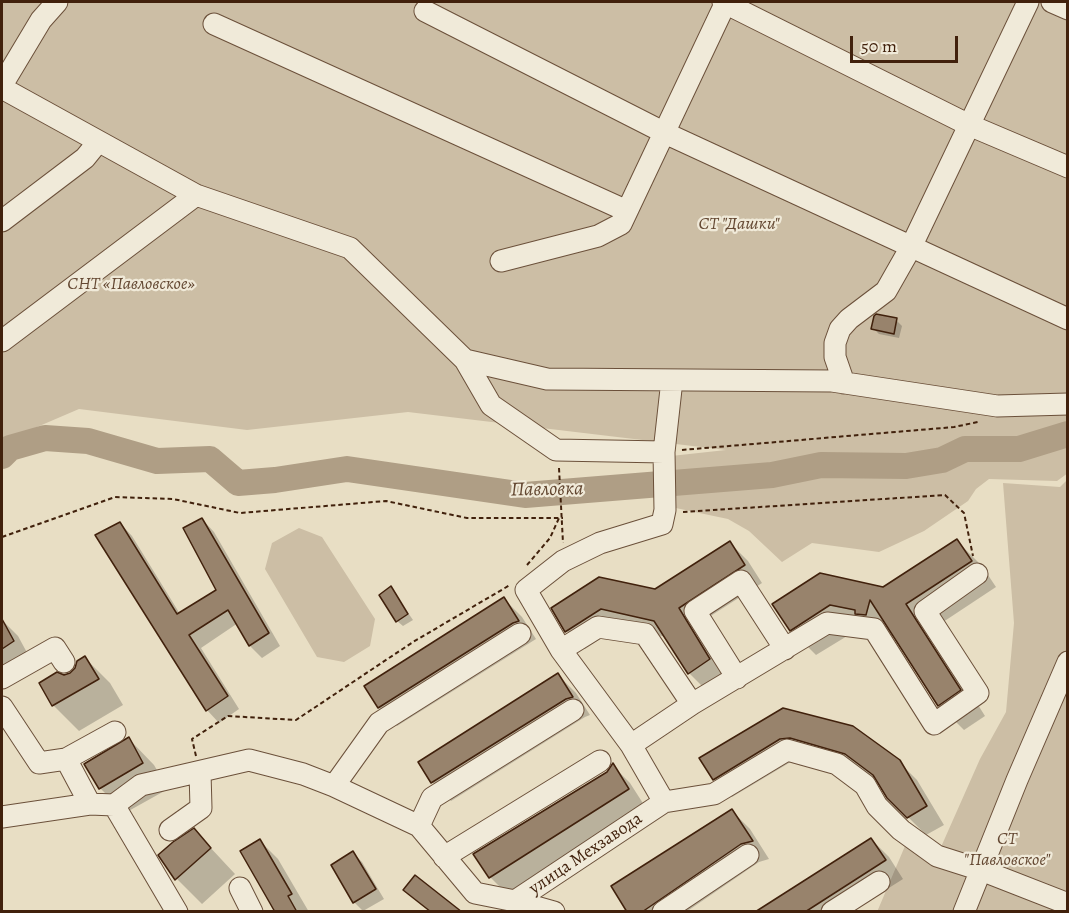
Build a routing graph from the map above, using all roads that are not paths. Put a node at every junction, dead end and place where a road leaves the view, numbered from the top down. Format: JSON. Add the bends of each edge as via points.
{"nodes":[{"id":1,"x":57,"y":2,"type":"edge"},
{"id":2,"x":725,"y":2,"type":"edge"},
{"id":3,"x":1028,"y":2,"type":"edge"},
{"id":4,"x":1052,"y":2,"type":"edge"},
{"id":5,"x":1068,"y":9,"type":"edge"},
{"id":6,"x":425,"y":11,"type":"dead end"},
{"id":7,"x":214,"y":24,"type":"dead end"},
{"id":8,"x":2,"y":86,"type":"edge"},
{"id":9,"x":969,"y":125,"type":"junction"},
{"id":10,"x":665,"y":134,"type":"junction"},
{"id":11,"x":98,"y":142,"type":"junction"},
{"id":12,"x":1068,"y":167,"type":"edge"},
{"id":13,"x":196,"y":195,"type":"junction"},
{"id":14,"x":627,"y":211,"type":"junction"},
{"id":15,"x":2,"y":221,"type":"edge"},
{"id":16,"x":911,"y":248,"type":"junction"},
{"id":17,"x":501,"y":261,"type":"dead end"},
{"id":18,"x":1068,"y":319,"type":"edge"},
{"id":19,"x":2,"y":341,"type":"edge"},
{"id":20,"x":465,"y":360,"type":"junction"},
{"id":21,"x":672,"y":380,"type":"junction"},
{"id":22,"x":844,"y":382,"type":"junction"},
{"id":23,"x":1068,"y":404,"type":"edge"},
{"id":24,"x":664,"y":452,"type":"junction"},
{"id":25,"x":977,"y":574,"type":"road end"},
{"id":26,"x":520,"y":634,"type":"dead end"},
{"id":27,"x":785,"y":649,"type":"junction"},
{"id":28,"x":561,"y":650,"type":"junction"},
{"id":29,"x":64,"y":662,"type":"dead end"},
{"id":30,"x":1068,"y":662,"type":"edge"},
{"id":31,"x":2,"y":678,"type":"edge"},
{"id":32,"x":736,"y":678,"type":"junction"},
{"id":33,"x":692,"y":704,"type":"junction"},
{"id":34,"x":2,"y":707,"type":"edge"},
{"id":35,"x":573,"y":710,"type":"dead end"},
{"id":36,"x":115,"y":732,"type":"dead end"},
{"id":37,"x":631,"y":745,"type":"junction"},
{"id":38,"x":66,"y":759,"type":"junction"},
{"id":39,"x":600,"y":761,"type":"dead end"},
{"id":40,"x":200,"y":772,"type":"junction"},
{"id":41,"x":334,"y":786,"type":"junction"},
{"id":42,"x":664,"y":802,"type":"junction"},
{"id":43,"x":90,"y":804,"type":"junction"},
{"id":44,"x":114,"y":805,"type":"junction"},
{"id":45,"x":2,"y":817,"type":"edge"},
{"id":46,"x":419,"y":826,"type":"junction"},
{"id":47,"x":170,"y":830,"type":"dead end"},
{"id":48,"x":748,"y":855,"type":"dead end"},
{"id":49,"x":444,"y":857,"type":"junction"},
{"id":50,"x":981,"y":870,"type":"junction"},
{"id":51,"x":879,"y":882,"type":"dead end"},
{"id":52,"x":240,"y":888,"type":"dead end"},
{"id":53,"x":515,"y":901,"type":"junction"},
{"id":54,"x":1068,"y":904,"type":"edge"},
{"id":55,"x":177,"y":912,"type":"edge"},
{"id":56,"x":252,"y":912,"type":"edge"},
{"id":57,"x":554,"y":912,"type":"edge"},
{"id":58,"x":663,"y":912,"type":"edge"},
{"id":59,"x":832,"y":912,"type":"edge"},
{"id":60,"x":964,"y":912,"type":"edge"}],
"edges":[{"from":1,"to":8,"type":"street","via":[[41,20]]},
{"from":2,"to":9,"type":"street"},
{"from":2,"to":10,"type":"street"},
{"from":3,"to":9,"type":"street"},
{"from":4,"to":5,"type":"street"},
{"from":6,"to":10,"type":"street"},
{"from":7,"to":14,"type":"street"},
{"from":8,"to":11,"type":"street"},
{"from":9,"to":12,"type":"street"},
{"from":9,"to":16,"type":"street"},
{"from":10,"to":14,"type":"street"},
{"from":10,"to":16,"type":"street"},
{"from":11,"to":13,"type":"street"},
{"from":11,"to":15,"type":"street","via":[[85,158]]},
{"from":13,"to":19,"type":"street"},
{"from":13,"to":20,"type":"street","via":[[350,248]]},
{"from":14,"to":17,"type":"street","via":[[621,224],[598,236]]},
{"from":16,"to":18,"type":"street"},
{"from":16,"to":22,"type":"street","via":[[886,291],[840,329],[834,343],[835,357]]},
{"from":20,"to":21,"type":"street","via":[[547,379]]},
{"from":20,"to":24,"type":"street","via":[[491,405],[556,450]]},
{"from":21,"to":22,"type":"street"},
{"from":21,"to":24,"type":"street"},
{"from":22,"to":23,"type":"street","via":[[997,406]]},
{"from":24,"to":28,"type":"street","via":[[662,524],[600,543],[563,561],[526,590]]},
{"from":25,"to":27,"type":"street","via":[[925,611],[978,693],[934,724],[874,629],[828,623]]},
{"from":26,"to":41,"type":"street","via":[[379,723]]},
{"from":27,"to":32,"type":"street"},
{"from":27,"to":32,"type":"street","via":[[741,581],[695,611]]},
{"from":28,"to":33,"type":"street","via":[[598,627],[645,634]]},
{"from":28,"to":37,"type":"street"},
{"from":29,"to":31,"type":"street","via":[[55,648]]},
{"from":30,"to":50,"type":"street"},
{"from":32,"to":33,"type":"street"},
{"from":33,"to":37,"type":"street"},
{"from":34,"to":38,"type":"street","via":[[39,763]]},
{"from":35,"to":46,"type":"street","via":[[432,798]]},
{"from":36,"to":38,"type":"street"},
{"from":37,"to":42,"type":"street"},
{"from":38,"to":43,"type":"street"},
{"from":39,"to":49,"type":"street"},
{"from":40,"to":41,"type":"street","name":"улица Мехзавода","via":[[249,760]]},
{"from":40,"to":44,"type":"street","name":"улица Мехзавода","via":[[141,785]]},
{"from":40,"to":47,"type":"street","via":[[201,808]]},
{"from":41,"to":46,"type":"street","name":"улица Мехзавода"},
{"from":42,"to":50,"type":"street","via":[[714,794],[787,750],[837,764],[865,786],[877,806],[901,830],[937,856]]},
{"from":42,"to":53,"type":"street","name":"улица Мехзавода"},
{"from":43,"to":44,"type":"street"},
{"from":43,"to":45,"type":"street"},
{"from":44,"to":55,"type":"street"},
{"from":46,"to":49,"type":"street","name":"улица Мехзавода"},
{"from":48,"to":58,"type":"street"},
{"from":49,"to":53,"type":"street","name":"улица Мехзавода","via":[[475,893]]},
{"from":50,"to":54,"type":"street"},
{"from":50,"to":60,"type":"street"},
{"from":51,"to":59,"type":"street"},
{"from":52,"to":56,"type":"street"},
{"from":53,"to":57,"type":"street"}]}
